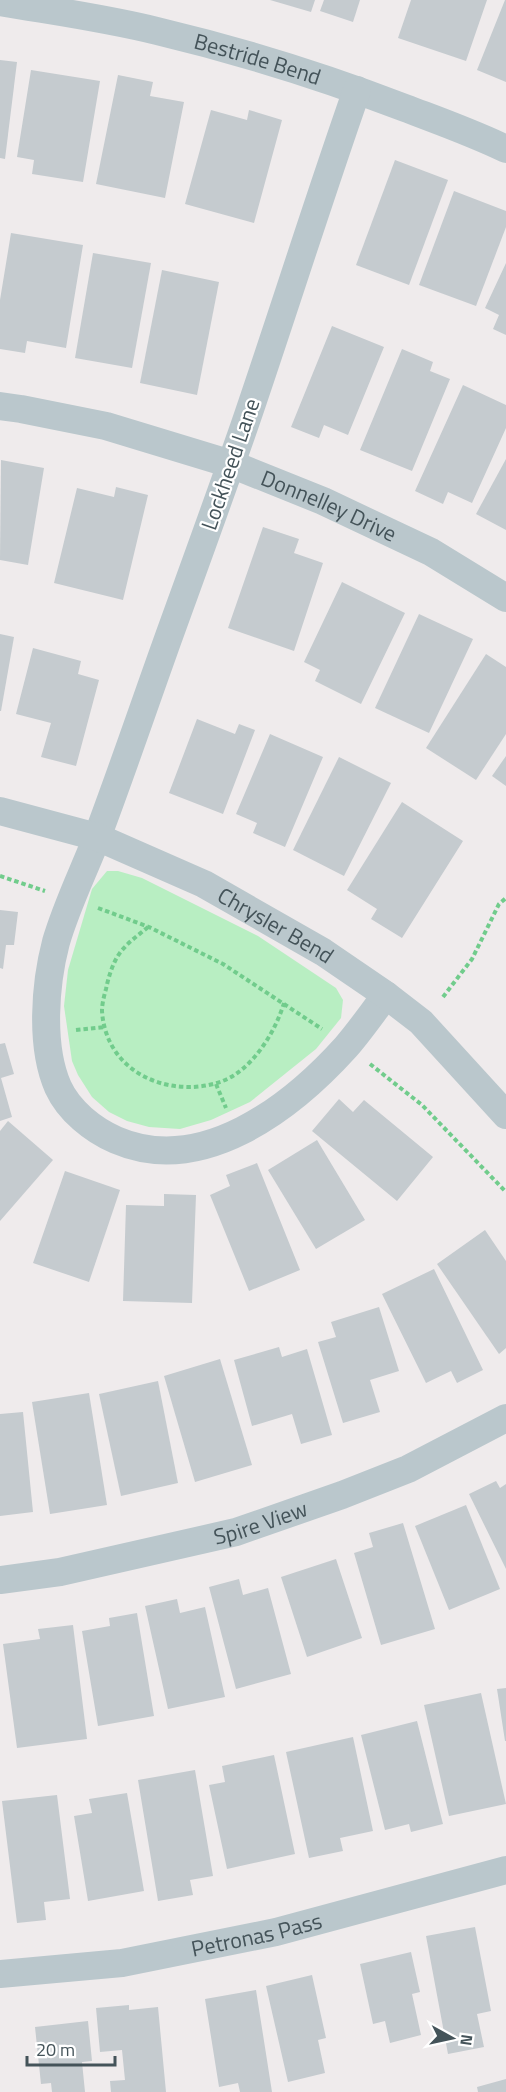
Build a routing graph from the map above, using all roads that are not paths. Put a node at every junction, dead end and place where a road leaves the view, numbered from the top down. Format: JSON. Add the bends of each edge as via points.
{"nodes":[{"id":1,"x":0,"y":2,"type":"edge"},
{"id":2,"x":357,"y":90,"type":"junction"},
{"id":3,"x":506,"y":149,"type":"edge"},
{"id":4,"x":0,"y":406,"type":"edge"},
{"id":5,"x":231,"y":464,"type":"junction"},
{"id":6,"x":506,"y":598,"type":"edge"},
{"id":7,"x":0,"y":811,"type":"edge"},
{"id":8,"x":97,"y":837,"type":"junction"},
{"id":9,"x":386,"y":995,"type":"junction"},
{"id":10,"x":506,"y":1115,"type":"edge"},
{"id":11,"x":506,"y":1418,"type":"edge"},
{"id":12,"x":0,"y":1580,"type":"edge"},
{"id":13,"x":506,"y":1870,"type":"edge"},
{"id":14,"x":0,"y":1974,"type":"edge"}],
"edges":[{"from":1,"to":2,"type":"street","name":"Bestride Bend","via":[[156,31],[261,58]]},
{"from":2,"to":3,"type":"street","name":"Bestride Bend"},
{"from":2,"to":5,"type":"street","name":"Lockheed Lane"},
{"from":4,"to":5,"type":"street","name":"Donnelley Drive","via":[[106,426]]},
{"from":5,"to":6,"type":"street","name":"Donnelley Drive","via":[[323,501],[431,552]]},
{"from":5,"to":8,"type":"street","name":"Lockheed Lane"},
{"from":7,"to":8,"type":"street","name":"Chrysler Bend"},
{"from":8,"to":9,"type":"street","name":"Chrysler Bend","via":[[204,884],[323,952]]},
{"from":8,"to":9,"type":"street","name":"Lockheed Lane","via":[[56,943],[45,1012],[58,1088],[79,1116],[100,1134],[128,1146],[162,1151],[196,1148],[237,1134],[309,1085],[347,1046]]},
{"from":9,"to":10,"type":"street","name":"Chrysler Bend","via":[[421,1022]]},
{"from":11,"to":12,"type":"street","name":"Spire View","via":[[408,1469],[236,1533],[60,1572]]},
{"from":13,"to":14,"type":"street","name":"Petronas Pass","via":[[276,1932],[122,1963]]}]}
